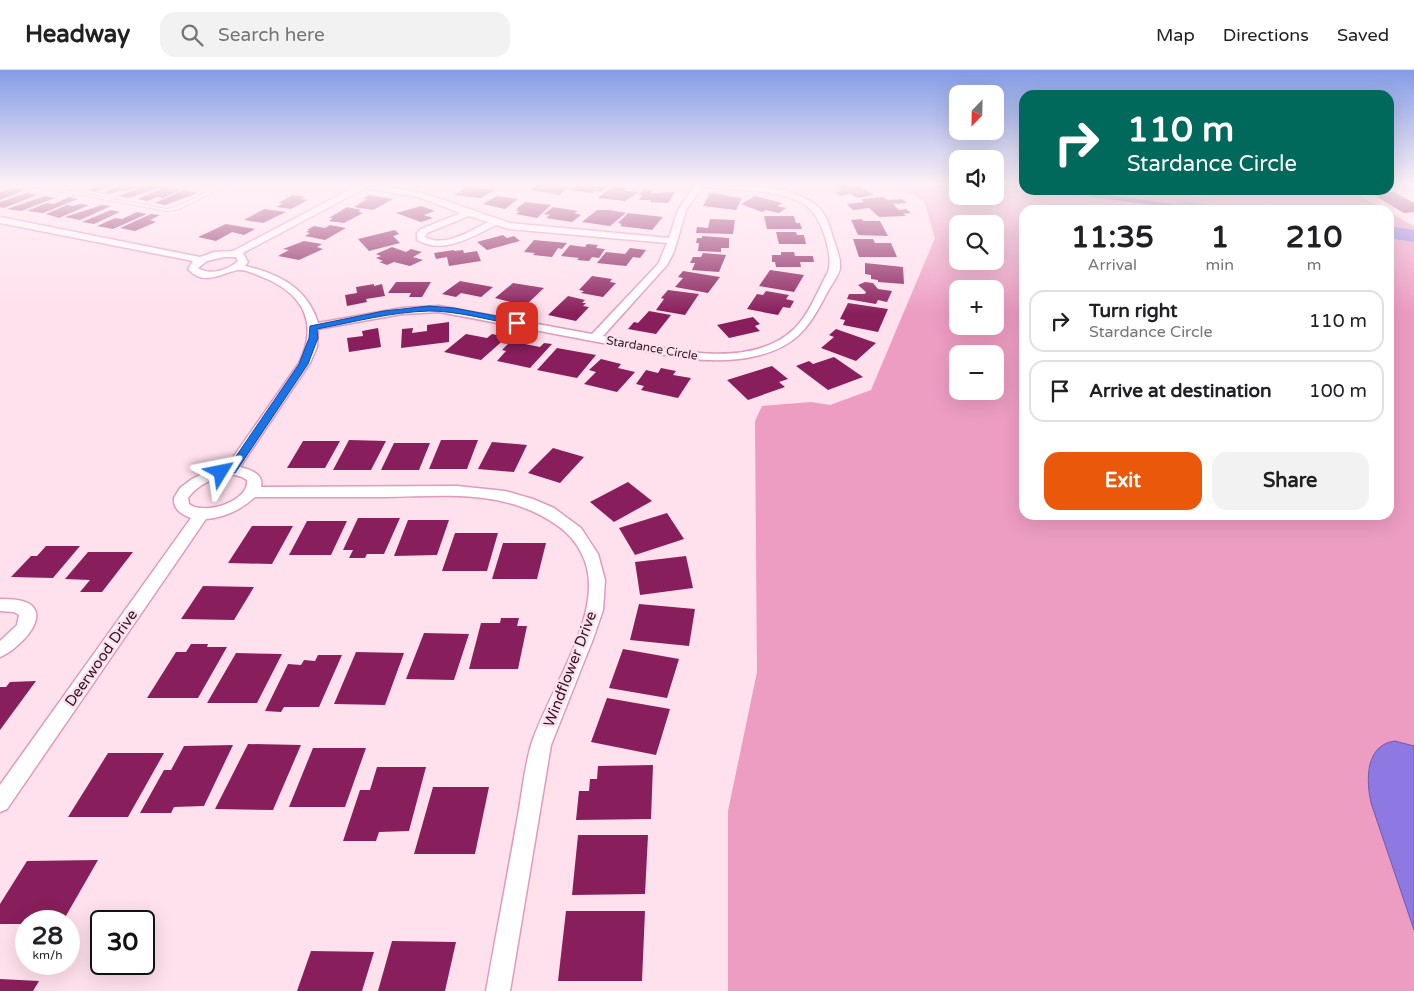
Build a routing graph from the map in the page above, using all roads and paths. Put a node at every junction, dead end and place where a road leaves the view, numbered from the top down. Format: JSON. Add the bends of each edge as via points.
{"nodes":[{"id":1,"x":40,"y":228,"type":"edge"},
{"id":2,"x":284,"y":228,"type":"edge"},
{"id":3,"x":431,"y":228,"type":"edge"},
{"id":4,"x":481,"y":228,"type":"edge"},
{"id":5,"x":530,"y":228,"type":"edge"},
{"id":6,"x":676,"y":228,"type":"edge"},
{"id":7,"x":825,"y":228,"type":"edge"},
{"id":8,"x":672,"y":241,"type":"junction"},
{"id":9,"x":236,"y":254,"type":"junction"},
{"id":10,"x":201,"y":260,"type":"junction"},
{"id":11,"x":238,"y":267,"type":"junction"},
{"id":12,"x":313,"y":327,"type":"junction"},
{"id":13,"x":595,"y":338,"type":"junction"},
{"id":14,"x":231,"y":470,"type":"junction"},
{"id":15,"x":252,"y":492,"type":"junction"},
{"id":16,"x":202,"y":515,"type":"junction"},
{"id":17,"x":0,"y":605,"type":"edge"},
{"id":18,"x":0,"y":650,"type":"edge"},
{"id":19,"x":0,"y":802,"type":"edge"},
{"id":20,"x":498,"y":991,"type":"edge"}],
"edges":[{"from":1,"to":10,"type":"street"},
{"from":2,"to":9,"type":"street"},
{"from":3,"to":4,"type":"street","via":[[424,231],[420,238],[428,242],[447,242]]},
{"from":5,"to":8,"type":"street"},
{"from":6,"to":8,"type":"street"},
{"from":7,"to":13,"type":"street","name":"Stardance Circle","via":[[836,260],[835,269],[802,329],[782,342],[756,351],[712,358]]},
{"from":8,"to":13,"type":"street","via":[[662,265]]},
{"from":9,"to":10,"type":"street","via":[[215,255]]},
{"from":9,"to":11,"type":"street","via":[[244,259]]},
{"from":10,"to":11,"type":"street","via":[[193,269],[204,274],[218,274]]},
{"from":11,"to":12,"type":"street","via":[[272,278],[297,293],[308,309]]},
{"from":12,"to":13,"type":"street","name":"Stardance Circle","via":[[402,311],[439,309]]},
{"from":12,"to":14,"type":"street","via":[[313,338],[304,364]]},
{"from":14,"to":15,"type":"street","via":[[249,474],[254,479]]},
{"from":14,"to":16,"type":"street","via":[[209,475],[184,492],[181,506],[185,511]]},
{"from":15,"to":16,"type":"street","via":[[225,511]]},
{"from":15,"to":20,"type":"street","name":"Windflower Drive","via":[[458,492],[506,496],[551,512],[573,529],[588,549],[596,572],[595,605],[583,644],[541,745]]},
{"from":16,"to":19,"type":"street","name":"Deerwood Drive"},
{"from":17,"to":18,"type":"street","via":[[20,606],[28,617],[18,637]]}]}
